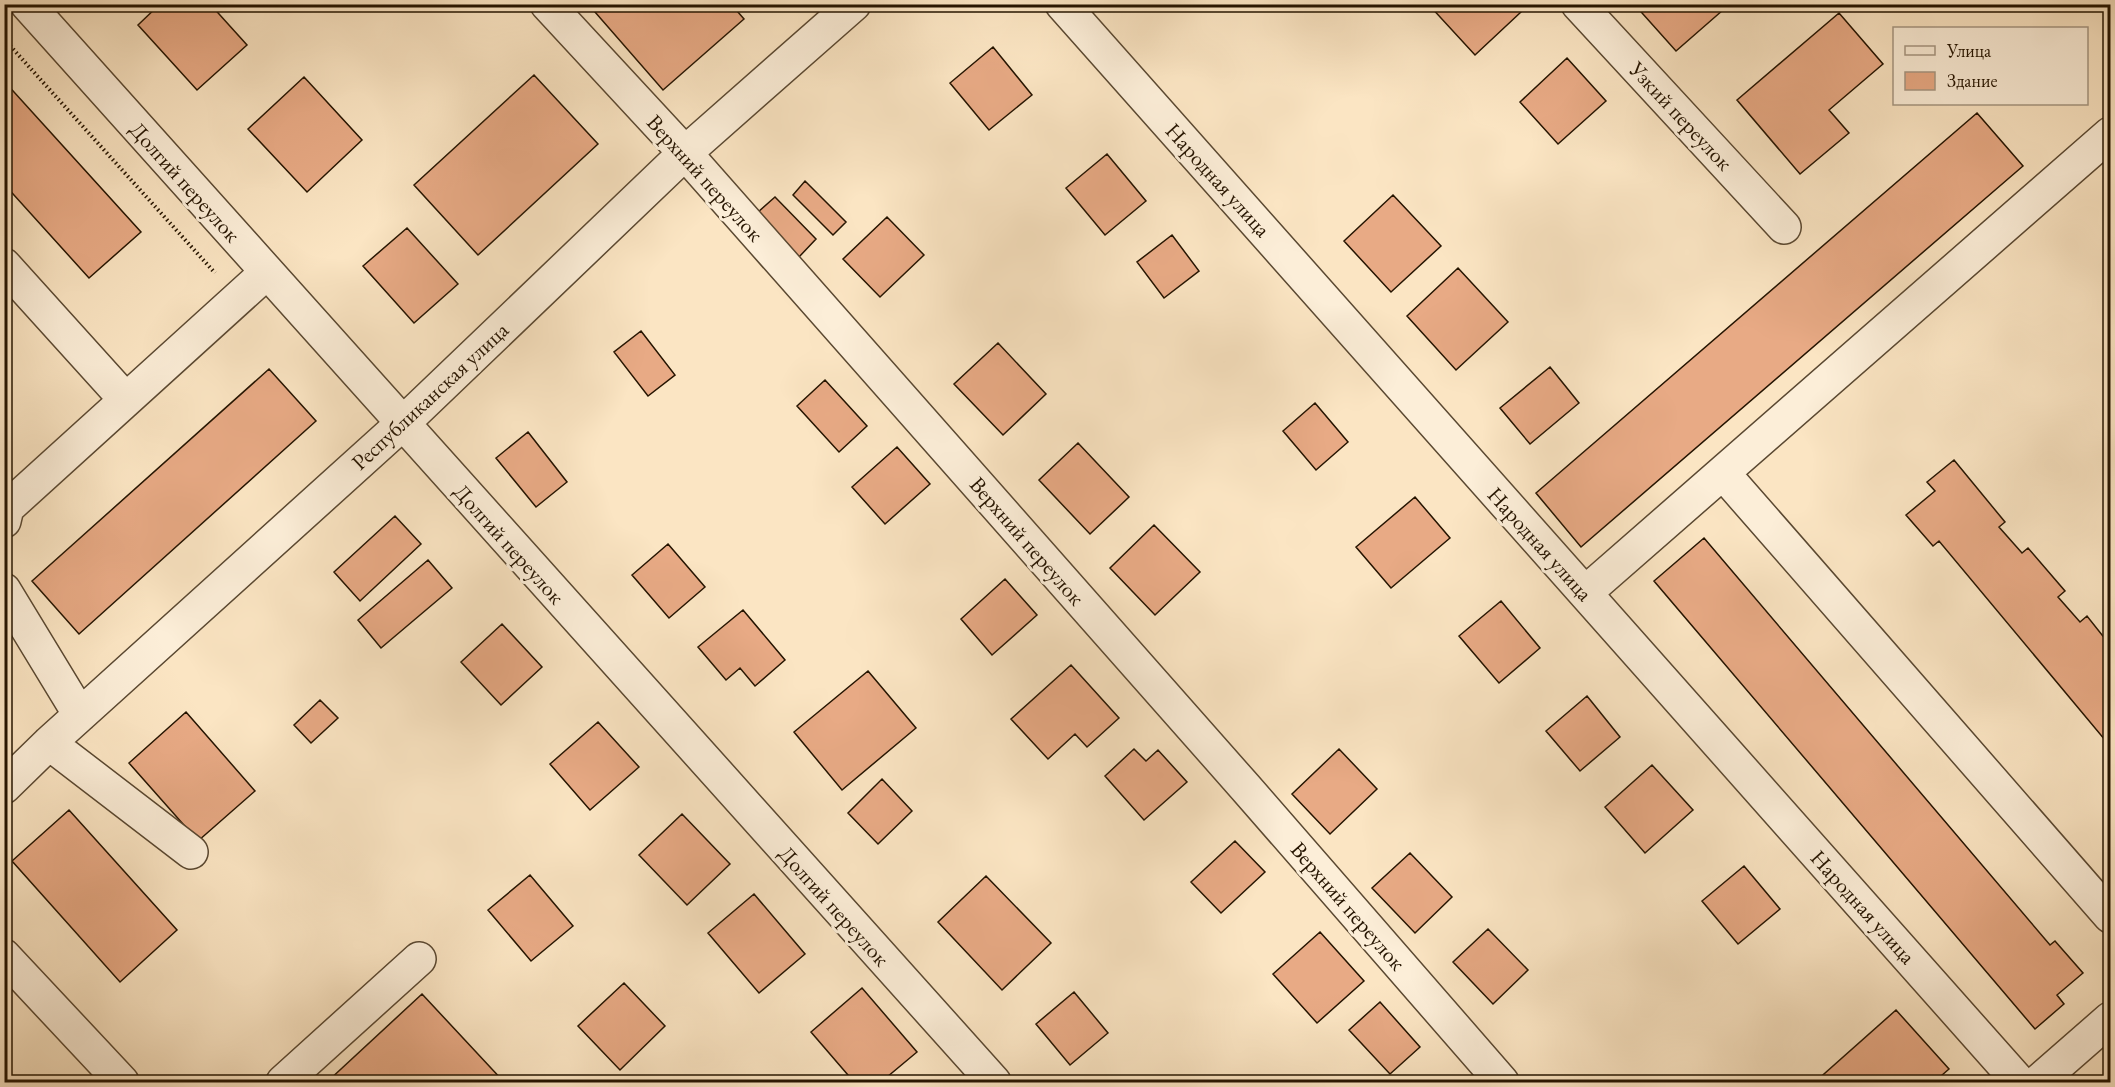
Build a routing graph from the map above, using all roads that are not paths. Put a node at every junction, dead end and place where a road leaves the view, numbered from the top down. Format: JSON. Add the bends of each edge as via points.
{"nodes":[{"id":1,"x":27,"y":4,"type":"edge"},
{"id":2,"x":547,"y":4,"type":"edge"},
{"id":3,"x":854,"y":4,"type":"edge"},
{"id":4,"x":1062,"y":4,"type":"edge"},
{"id":5,"x":1578,"y":4,"type":"edge"},
{"id":6,"x":2110,"y":134,"type":"edge"},
{"id":7,"x":685,"y":153,"type":"junction"},
{"id":8,"x":1784,"y":227,"type":"dead end"},
{"id":9,"x":4,"y":266,"type":"edge"},
{"id":10,"x":266,"y":273,"type":"junction"},
{"id":11,"x":126,"y":400,"type":"junction"},
{"id":12,"x":402,"y":424,"type":"junction"},
{"id":13,"x":1723,"y":473,"type":"junction"},
{"id":14,"x":4,"y":521,"type":"edge"},
{"id":15,"x":4,"y":590,"type":"edge"},
{"id":16,"x":1585,"y":593,"type":"junction"},
{"id":17,"x":80,"y":715,"type":"junction"},
{"id":18,"x":49,"y":743,"type":"junction"},
{"id":19,"x":4,"y":787,"type":"edge"},
{"id":20,"x":191,"y":852,"type":"dead end"},
{"id":21,"x":2110,"y":916,"type":"edge"},
{"id":22,"x":4,"y":956,"type":"edge"},
{"id":23,"x":419,"y":958,"type":"dead end"},
{"id":24,"x":2110,"y":1019,"type":"edge"},
{"id":25,"x":122,"y":1083,"type":"edge"},
{"id":26,"x":283,"y":1083,"type":"edge"},
{"id":27,"x":994,"y":1083,"type":"edge"},
{"id":28,"x":1502,"y":1083,"type":"edge"},
{"id":29,"x":2019,"y":1083,"type":"edge"},
{"id":30,"x":2038,"y":1083,"type":"edge"}],
"edges":[{"from":1,"to":10,"type":"street","name":"Долгий переулок"},
{"from":2,"to":7,"type":"street","name":"Верхний переулок"},
{"from":3,"to":7,"type":"street","name":"Республиканская улица"},
{"from":4,"to":16,"type":"street","name":"Народная улица"},
{"from":5,"to":8,"type":"street","name":"Узкий переулок"},
{"from":6,"to":13,"type":"street"},
{"from":7,"to":12,"type":"street","name":"Республиканская улица"},
{"from":7,"to":28,"type":"street","name":"Верхний переулок"},
{"from":9,"to":11,"type":"street"},
{"from":10,"to":11,"type":"street"},
{"from":10,"to":12,"type":"street","name":"Долгий переулок"},
{"from":11,"to":14,"type":"street","via":[[7,508]]},
{"from":12,"to":17,"type":"street","name":"Республиканская улица"},
{"from":12,"to":27,"type":"street","name":"Долгий переулок"},
{"from":13,"to":16,"type":"street"},
{"from":13,"to":21,"type":"street"},
{"from":15,"to":17,"type":"street"},
{"from":16,"to":29,"type":"street","name":"Народная улица"},
{"from":17,"to":18,"type":"street","name":"Республиканская улица"},
{"from":18,"to":19,"type":"street","name":"Республиканская улица"},
{"from":18,"to":20,"type":"street"},
{"from":22,"to":25,"type":"street"},
{"from":23,"to":26,"type":"street"},
{"from":24,"to":30,"type":"street"}]}
